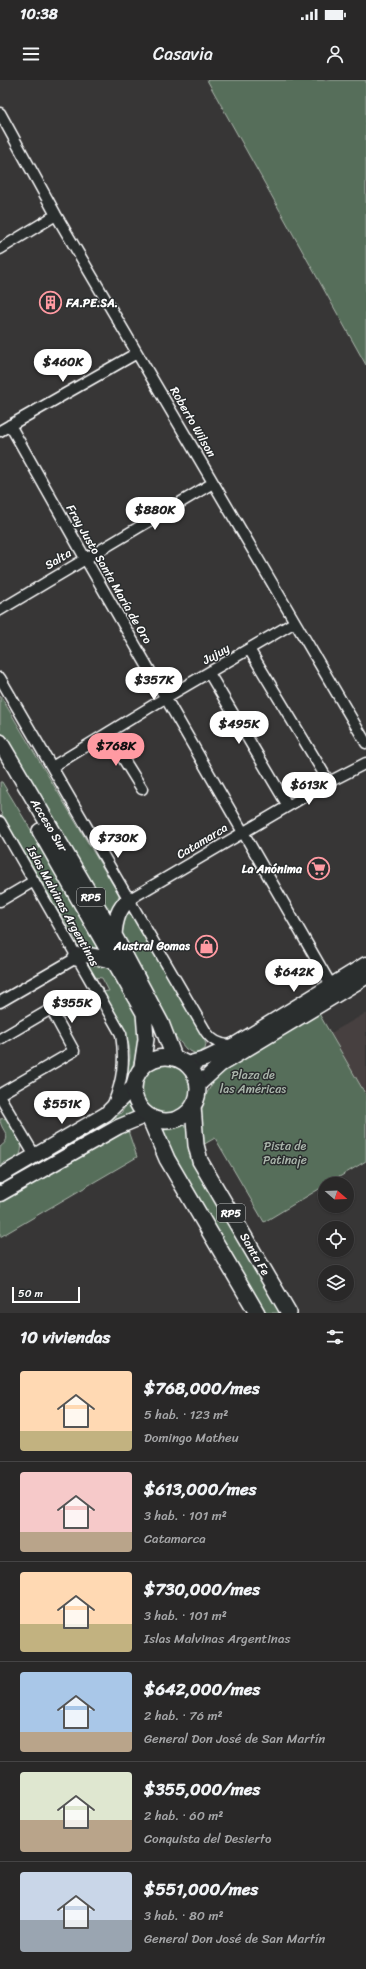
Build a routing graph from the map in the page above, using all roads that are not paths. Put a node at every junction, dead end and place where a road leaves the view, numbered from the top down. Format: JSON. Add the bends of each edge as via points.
{"nodes":[{"id":1,"x":0,"y":113,"type":"edge"},
{"id":2,"x":56,"y":215,"type":"junction"},
{"id":3,"x":0,"y":249,"type":"edge"},
{"id":4,"x":137,"y":353,"type":"junction"},
{"id":5,"x":10,"y":425,"type":"junction"},
{"id":6,"x":0,"y":431,"type":"edge"},
{"id":7,"x":213,"y":483,"type":"junction"},
{"id":8,"x":85,"y":558,"type":"junction"},
{"id":9,"x":0,"y":610,"type":"edge"},
{"id":10,"x":294,"y":622,"type":"junction"},
{"id":11,"x":249,"y":649,"type":"junction"},
{"id":12,"x":209,"y":672,"type":"junction"},
{"id":13,"x":0,"y":678,"type":"edge"},
{"id":14,"x":165,"y":698,"type":"junction"},
{"id":15,"x":358,"y":730,"type":"junction"},
{"id":16,"x":108,"y":734,"type":"junction"},
{"id":17,"x":366,"y":738,"type":"edge"},
{"id":18,"x":0,"y":742,"type":"edge"},
{"id":19,"x":366,"y":743,"type":"edge"},
{"id":20,"x":0,"y":761,"type":"edge"},
{"id":21,"x":366,"y":763,"type":"edge"},
{"id":22,"x":52,"y":767,"type":"junction"},
{"id":23,"x":329,"y":782,"type":"junction"},
{"id":24,"x":142,"y":790,"type":"dead end"},
{"id":25,"x":288,"y":806,"type":"junction"},
{"id":26,"x":0,"y":822,"type":"edge"},
{"id":27,"x":242,"y":833,"type":"junction"},
{"id":28,"x":34,"y":881,"type":"junction"},
{"id":29,"x":130,"y":899,"type":"junction"},
{"id":30,"x":0,"y":901,"type":"edge"},
{"id":31,"x":114,"y":935,"type":"junction"},
{"id":32,"x":76,"y":958,"type":"junction"},
{"id":33,"x":115,"y":961,"type":"junction"},
{"id":34,"x":366,"y":964,"type":"edge"},
{"id":35,"x":363,"y":980,"type":"edge"},
{"id":36,"x":331,"y":985,"type":"junction"},
{"id":37,"x":0,"y":1002,"type":"edge"},
{"id":38,"x":0,"y":1039,"type":"edge"},
{"id":39,"x":236,"y":1044,"type":"junction"},
{"id":40,"x":180,"y":1061,"type":"junction"},
{"id":41,"x":142,"y":1066,"type":"junction"},
{"id":42,"x":198,"y":1085,"type":"junction"},
{"id":43,"x":134,"y":1086,"type":"junction"},
{"id":44,"x":0,"y":1094,"type":"edge"},
{"id":45,"x":0,"y":1097,"type":"edge"},
{"id":46,"x":193,"y":1106,"type":"junction"},
{"id":47,"x":106,"y":1114,"type":"junction"},
{"id":48,"x":148,"y":1116,"type":"junction"},
{"id":49,"x":35,"y":1156,"type":"junction"},
{"id":50,"x":0,"y":1176,"type":"edge"},
{"id":51,"x":0,"y":1194,"type":"edge"},
{"id":52,"x":257,"y":1313,"type":"edge"},
{"id":53,"x":289,"y":1313,"type":"edge"}],
"edges":[{"from":1,"to":2,"type":"street","name":"Roberto Wilson"},
{"from":2,"to":3,"type":"street"},
{"from":2,"to":4,"type":"street","name":"Roberto Wilson"},
{"from":4,"to":5,"type":"street"},
{"from":4,"to":7,"type":"street","name":"Roberto Wilson"},
{"from":5,"to":6,"type":"street"},
{"from":5,"to":8,"type":"street","name":"Fray Justo Santa María de Oro"},
{"from":7,"to":8,"type":"street","name":"Salta"},
{"from":7,"to":10,"type":"street","name":"Roberto Wilson"},
{"from":8,"to":9,"type":"street","name":"Salta"},
{"from":8,"to":14,"type":"street","name":"Fray Justo Santa María de Oro"},
{"from":10,"to":11,"type":"street","name":"Jujuy"},
{"from":10,"to":15,"type":"street","name":"Roberto Wilson"},
{"from":11,"to":12,"type":"street","name":"Jujuy"},
{"from":11,"to":23,"type":"street","name":"Jujuy"},
{"from":12,"to":14,"type":"street","name":"Jujuy"},
{"from":12,"to":25,"type":"street"},
{"from":13,"to":22,"type":"street"},
{"from":14,"to":16,"type":"street","name":"Jujuy"},
{"from":14,"to":27,"type":"street","name":"Fray Justo Santa María de Oro"},
{"from":15,"to":17,"type":"street"},
{"from":15,"to":19,"type":"street","name":"Roberto Wilson"},
{"from":16,"to":22,"type":"street","name":"Jujuy"},
{"from":16,"to":24,"type":"street"},
{"from":18,"to":31,"type":"main road","name":"Acceso Sur","number":"RP5"},
{"from":20,"to":33,"type":"main road","name":"Acceso Sur","number":"RP5"},
{"from":21,"to":23,"type":"street","name":"Catamarca"},
{"from":22,"to":29,"type":"street"},
{"from":23,"to":25,"type":"street","name":"Catamarca"},
{"from":25,"to":27,"type":"street","name":"Catamarca"},
{"from":26,"to":28,"type":"street","name":"Islas Malvinas Argentinas"},
{"from":27,"to":29,"type":"street","name":"Catamarca"},
{"from":27,"to":36,"type":"street","name":"Fray Justo Santa María de Oro"},
{"from":28,"to":30,"type":"street"},
{"from":28,"to":32,"type":"street","name":"Islas Malvinas Argentinas"},
{"from":29,"to":31,"type":"main road","via":[[118,915]]},
{"from":29,"to":39,"type":"street","via":[[206,1032],[222,1044]]},
{"from":31,"to":40,"type":"main road","name":"Acceso Sur","number":"RP5"},
{"from":32,"to":33,"type":"main road","via":[[83,954]]},
{"from":32,"to":37,"type":"street"},
{"from":32,"to":47,"type":"street","name":"Islas Malvinas Argentinas","via":[[121,1034],[124,1054],[122,1076],[112,1106]]},
{"from":33,"to":41,"type":"main road","name":"Acceso Sur","number":"RP5","via":[[144,1013],[146,1039]]},
{"from":34,"to":36,"type":"main road"},
{"from":35,"to":42,"type":"main road","via":[[220,1065]]},
{"from":36,"to":39,"type":"main road"},
{"from":38,"to":44,"type":"street","via":[[50,1009],[74,1051]]},
{"from":39,"to":40,"type":"main road","via":[[205,1059]]},
{"from":40,"to":41,"type":"main road","via":[[157,1057]]},
{"from":40,"to":42,"type":"main road","number":"RP5","via":[[196,1077]]},
{"from":41,"to":43,"type":"main road","number":"RP5"},
{"from":42,"to":46,"type":"main road","number":"RP5"},
{"from":43,"to":47,"type":"main road"},
{"from":43,"to":48,"type":"main road","number":"RP5","via":[[137,1104]]},
{"from":45,"to":49,"type":"street"},
{"from":46,"to":48,"type":"main road","via":[[187,1113],[169,1121]]},
{"from":46,"to":53,"type":"main road","name":"Santa Fe","number":"RP5","via":[[200,1161]]},
{"from":47,"to":49,"type":"main road"},
{"from":48,"to":51,"type":"main road","via":[[118,1127]]},
{"from":48,"to":52,"type":"main road","number":"RP5","via":[[167,1159]]},
{"from":49,"to":50,"type":"main road"}]}
